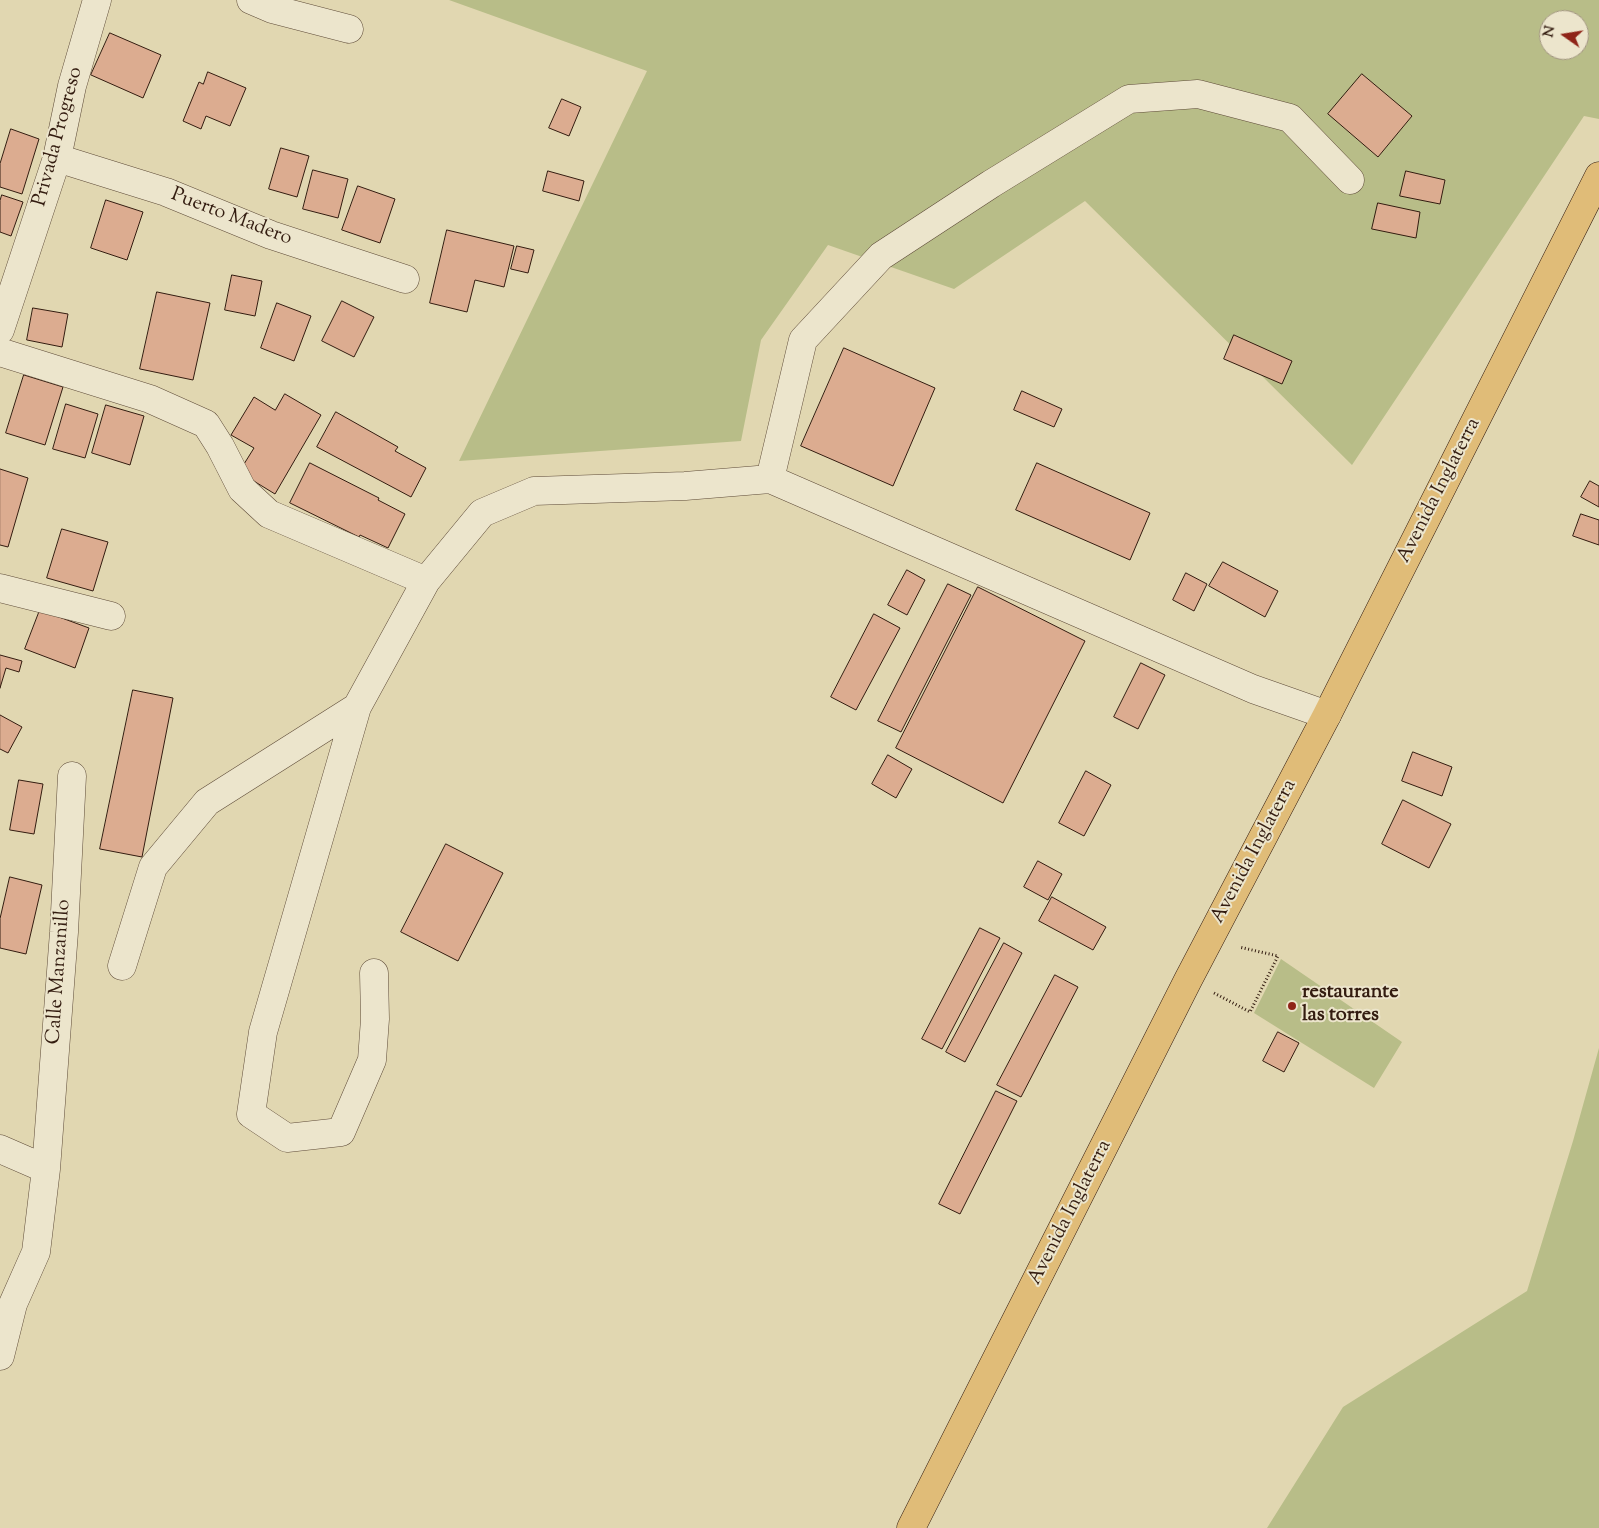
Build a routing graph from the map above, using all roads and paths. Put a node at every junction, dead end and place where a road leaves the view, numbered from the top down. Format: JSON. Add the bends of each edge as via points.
{"nodes":[{"id":1,"x":97,"y":0,"type":"edge"},
{"id":2,"x":251,"y":0,"type":"edge"},
{"id":3,"x":349,"y":29,"type":"dead end"},
{"id":4,"x":57,"y":158,"type":"junction"},
{"id":5,"x":1599,"y":176,"type":"edge"},
{"id":6,"x":1350,"y":180,"type":"dead end"},
{"id":7,"x":404,"y":279,"type":"dead end"},
{"id":8,"x":0,"y":330,"type":"edge"},
{"id":9,"x":0,"y":352,"type":"edge"},
{"id":10,"x":770,"y":478,"type":"junction"},
{"id":11,"x":426,"y":581,"type":"junction"},
{"id":12,"x":0,"y":588,"type":"edge"},
{"id":13,"x":111,"y":616,"type":"dead end"},
{"id":14,"x":357,"y":707,"type":"junction"},
{"id":15,"x":1327,"y":715,"type":"junction"},
{"id":16,"x":72,"y":776,"type":"dead end"},
{"id":17,"x":1209,"y":940,"type":"junction"},
{"id":18,"x":122,"y":966,"type":"dead end"},
{"id":19,"x":374,"y":973,"type":"dead end"},
{"id":20,"x":1188,"y":980,"type":"junction"},
{"id":21,"x":0,"y":1149,"type":"edge"},
{"id":22,"x":46,"y":1169,"type":"junction"},
{"id":23,"x":6,"y":1301,"type":"edge"},
{"id":24,"x":0,"y":1356,"type":"edge"},
{"id":25,"x":911,"y":1528,"type":"edge"}],
"edges":[{"from":1,"to":4,"type":"street","name":"Privada Progreso","via":[[72,86]]},
{"from":2,"to":3,"type":"street","via":[[272,9]]},
{"from":4,"to":7,"type":"street","name":"Puerto Madero","via":[[166,192],[271,235]]},
{"from":4,"to":8,"type":"street","name":"Privada Progreso"},
{"from":5,"to":15,"type":"main road","name":"Avenida Inglaterra"},
{"from":6,"to":10,"type":"street","via":[[1290,118],[1198,94],[1129,99],[881,256],[803,340]]},
{"from":9,"to":11,"type":"street","via":[[150,399],[206,424],[242,489],[269,514]]},
{"from":10,"to":11,"type":"street","via":[[685,486],[534,491],[482,513]]},
{"from":10,"to":15,"type":"street","via":[[1253,689]]},
{"from":11,"to":14,"type":"street"},
{"from":12,"to":13,"type":"street"},
{"from":14,"to":18,"type":"street","via":[[207,802],[153,867]]},
{"from":14,"to":19,"type":"street","via":[[263,1032],[251,1114],[287,1138],[341,1132],[372,1060]]},
{"from":15,"to":17,"type":"main road","name":"Avenida Inglaterra"},
{"from":16,"to":22,"type":"street","name":"Calle Manzanillo"},
{"from":17,"to":20,"type":"main road","name":"Avenida Inglaterra"},
{"from":17,"to":20,"type":"path","via":[[1278,956],[1250,1012]]},
{"from":20,"to":25,"type":"main road","name":"Avenida Inglaterra"},
{"from":21,"to":22,"type":"street"},
{"from":22,"to":23,"type":"street","name":"Calle Manzanillo","via":[[36,1252]]},
{"from":23,"to":24,"type":"street","name":"Calle Manzanillo"}]}
